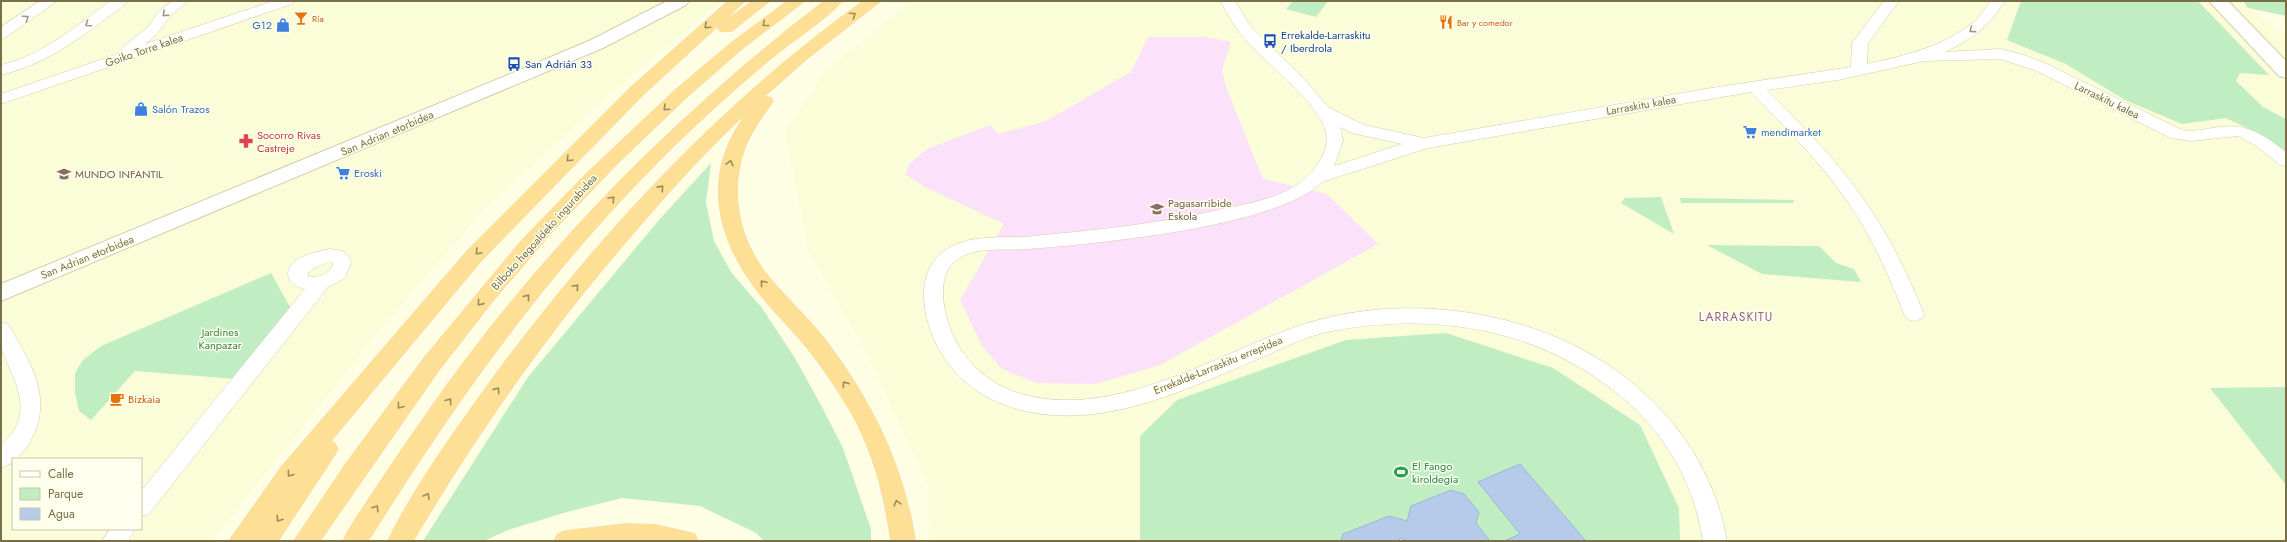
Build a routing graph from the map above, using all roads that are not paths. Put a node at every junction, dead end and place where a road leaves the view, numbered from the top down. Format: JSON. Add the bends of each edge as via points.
{"nodes":[{"id":1,"x":50,"y":1,"type":"edge"},
{"id":2,"x":120,"y":1,"type":"edge"},
{"id":3,"x":181,"y":1,"type":"edge"},
{"id":4,"x":287,"y":1,"type":"edge"},
{"id":5,"x":680,"y":1,"type":"edge"},
{"id":6,"x":737,"y":1,"type":"edge"},
{"id":7,"x":762,"y":1,"type":"edge"},
{"id":8,"x":797,"y":1,"type":"edge"},
{"id":9,"x":834,"y":1,"type":"edge"},
{"id":10,"x":873,"y":1,"type":"edge"},
{"id":11,"x":1228,"y":1,"type":"edge"},
{"id":12,"x":1892,"y":1,"type":"edge"},
{"id":13,"x":1998,"y":1,"type":"edge"},
{"id":14,"x":2218,"y":1,"type":"edge"},
{"id":15,"x":834,"y":28,"type":"junction"},
{"id":16,"x":153,"y":30,"type":"junction"},
{"id":17,"x":200,"y":31,"type":"junction"},
{"id":18,"x":1,"y":34,"type":"edge"},
{"id":19,"x":1921,"y":57,"type":"junction"},
{"id":20,"x":112,"y":61,"type":"junction"},
{"id":21,"x":1,"y":70,"type":"edge"},
{"id":22,"x":1859,"y":71,"type":"junction"},
{"id":23,"x":2286,"y":72,"type":"edge"},
{"id":24,"x":1755,"y":87,"type":"junction"},
{"id":25,"x":1,"y":99,"type":"edge"},
{"id":26,"x":1322,"y":111,"type":"junction"},
{"id":27,"x":596,"y":131,"type":"junction"},
{"id":28,"x":1392,"y":138,"type":"junction"},
{"id":29,"x":1425,"y":142,"type":"junction"},
{"id":30,"x":1332,"y":149,"type":"junction"},
{"id":31,"x":1382,"y":155,"type":"junction"},
{"id":32,"x":2286,"y":161,"type":"edge"},
{"id":33,"x":1318,"y":177,"type":"junction"},
{"id":34,"x":322,"y":282,"type":"dead end"},
{"id":35,"x":1,"y":292,"type":"edge"},
{"id":36,"x":1914,"y":314,"type":"dead end"},
{"id":37,"x":1,"y":329,"type":"edge"},
{"id":38,"x":395,"y":347,"type":"junction"},
{"id":39,"x":1,"y":460,"type":"edge"},
{"id":40,"x":142,"y":506,"type":"edge"},
{"id":41,"x":123,"y":530,"type":"edge"},
{"id":42,"x":114,"y":541,"type":"edge"},
{"id":43,"x":241,"y":541,"type":"edge"},
{"id":44,"x":264,"y":541,"type":"edge"},
{"id":45,"x":306,"y":541,"type":"edge"},
{"id":46,"x":355,"y":541,"type":"edge"},
{"id":47,"x":400,"y":541,"type":"edge"},
{"id":48,"x":566,"y":541,"type":"edge"},
{"id":49,"x":686,"y":541,"type":"edge"},
{"id":50,"x":903,"y":541,"type":"edge"},
{"id":51,"x":1715,"y":541,"type":"edge"}],
"edges":[{"from":18,"to":1,"type":"street","one_way":true},
{"from":2,"to":21,"type":"street","one_way":true,"via":[[46,54],[21,66]]},
{"from":3,"to":16,"type":"street","one_way":true,"via":[[164,14]]},
{"from":4,"to":17,"type":"street","name":"Goiko Torre kalea"},
{"from":5,"to":35,"type":"street","name":"San Adrian etorbidea","via":[[597,44],[520,77]]},
{"from":6,"to":27,"type":"highway","one_way":true},
{"from":7,"to":27,"type":"highway"},
{"from":8,"to":45,"type":"highway","name":"Bilboko hegoaldeko ingurabidea","one_way":true,"via":[[687,87],[605,165],[513,262],[370,447]]},
{"from":46,"to":9,"type":"highway","one_way":true,"via":[[413,450],[551,265],[683,127],[730,84]]},
{"from":15,"to":10,"type":"highway","one_way":true},
{"from":11,"to":26,"type":"street","via":[[1232,13],[1256,41],[1296,79]]},
{"from":12,"to":22,"type":"street","via":[[1860,43]]},
{"from":13,"to":19,"type":"street","one_way":true,"via":[[1982,23],[1959,39]]},
{"from":14,"to":23,"type":"street"},
{"from":47,"to":15,"type":"highway","one_way":true,"via":[[455,451],[515,364],[566,297],[663,186],[706,142],[757,93]]},
{"from":50,"to":15,"type":"highway","one_way":true,"via":[[900,511],[889,473],[873,434],[822,351],[760,279],[747,260],[727,211],[726,188],[730,163],[738,140],[751,117]]},
{"from":16,"to":17,"type":"street","via":[[167,35]]},
{"from":16,"to":20,"type":"street","via":[[133,48]]},
{"from":17,"to":20,"type":"street","name":"Goiko Torre kalea"},
{"from":19,"to":22,"type":"street","name":"Larraskitu kalea"},
{"from":19,"to":32,"type":"street","name":"Larraskitu kalea","via":[[2000,54],[2018,58],[2177,134],[2189,137],[2234,130],[2253,137]]},
{"from":20,"to":25,"type":"street","name":"Goiko Torre kalea"},
{"from":22,"to":24,"type":"street","name":"Larraskitu kalea"},
{"from":24,"to":29,"type":"street","name":"Larraskitu kalea"},
{"from":24,"to":36,"type":"street","via":[[1843,183],[1884,244]]},
{"from":26,"to":28,"type":"street","via":[[1358,129]]},
{"from":26,"to":30,"type":"street","via":[[1334,130]]},
{"from":27,"to":38,"type":"highway","one_way":true,"via":[[474,256]]},
{"from":28,"to":29,"type":"street"},
{"from":28,"to":30,"type":"street","via":[[1350,139]]},
{"from":29,"to":31,"type":"street"},
{"from":30,"to":31,"type":"street","via":[[1343,156]]},
{"from":30,"to":33,"type":"street","name":"Errekalde-Larraskitu errepidea"},
{"from":31,"to":33,"type":"street"},
{"from":33,"to":51,"type":"street","name":"Errekalde-Larraskitu errepidea","via":[[1298,192],[1276,201],[1206,220],[1117,234],[977,246],[957,251],[942,262],[932,289],[936,317],[947,344],[967,372],[988,389],[1012,400],[1051,408],[1098,407],[1167,388],[1296,334],[1328,324],[1398,315],[1438,316],[1486,322],[1551,343],[1598,366],[1635,395],[1672,436],[1696,476],[1713,521]]},
{"from":34,"to":40,"type":"street"},
{"from":37,"to":39,"type":"street","via":[[31,391],[31,412],[21,438]]},
{"from":38,"to":43,"type":"highway","one_way":true,"via":[[290,473]]},
{"from":38,"to":44,"type":"highway","one_way":true},
{"from":41,"to":42,"type":"street"},
{"from":48,"to":49,"type":"highway","via":[[611,534],[652,534]]}]}
